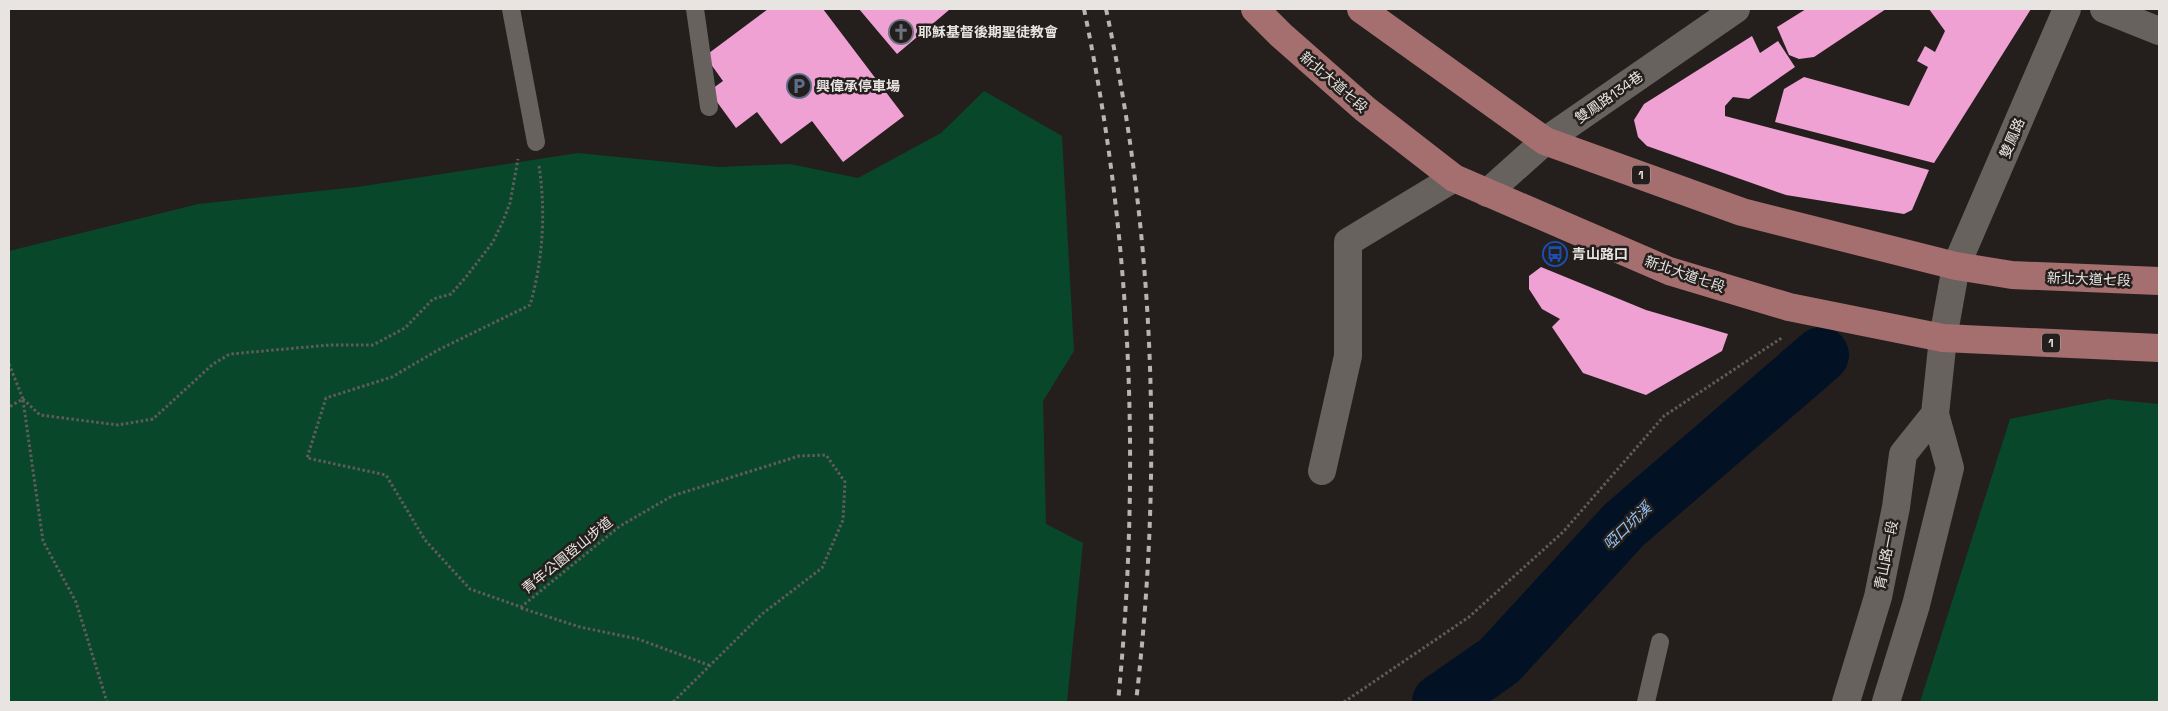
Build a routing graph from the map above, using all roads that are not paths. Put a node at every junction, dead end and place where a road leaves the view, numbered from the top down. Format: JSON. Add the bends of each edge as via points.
{"nodes":[{"id":1,"x":511,"y":9,"type":"edge"},
{"id":2,"x":695,"y":9,"type":"edge"},
{"id":3,"x":1256,"y":9,"type":"edge"},
{"id":4,"x":1361,"y":9,"type":"edge"},
{"id":5,"x":1736,"y":9,"type":"edge"},
{"id":6,"x":2067,"y":9,"type":"edge"},
{"id":7,"x":2104,"y":9,"type":"edge"},
{"id":8,"x":2159,"y":31,"type":"edge"},
{"id":9,"x":708,"y":107,"type":"dead end"},
{"id":10,"x":1546,"y":141,"type":"junction"},
{"id":11,"x":536,"y":142,"type":"road end"},
{"id":12,"x":1454,"y":178,"type":"junction"},
{"id":13,"x":1488,"y":193,"type":"junction"},
{"id":14,"x":1956,"y":266,"type":"junction"},
{"id":15,"x":2159,"y":281,"type":"edge"},
{"id":16,"x":1943,"y":338,"type":"junction"},
{"id":17,"x":2159,"y":348,"type":"edge"},
{"id":18,"x":1934,"y":414,"type":"junction"},
{"id":19,"x":1322,"y":471,"type":"dead end"},
{"id":20,"x":1660,"y":642,"type":"dead end"},
{"id":21,"x":1646,"y":702,"type":"edge"},
{"id":22,"x":1846,"y":702,"type":"edge"},
{"id":23,"x":1886,"y":702,"type":"edge"}],
"edges":[{"from":1,"to":11,"type":"lane"},
{"from":2,"to":9,"type":"lane"},
{"from":3,"to":12,"type":"main road","name":"新北大道七段","number":"1","via":[[1365,109]]},
{"from":4,"to":10,"type":"main road","name":"新北大道七段","number":"1"},
{"from":5,"to":10,"type":"street","name":"雙鳳路134巷"},
{"from":6,"to":14,"type":"street","name":"雙鳳路"},
{"from":7,"to":8,"type":"street"},
{"from":10,"to":13,"type":"street","name":"雙鳳路134巷"},
{"from":10,"to":14,"type":"main road","name":"新北大道七段","number":"1","via":[[1742,212]]},
{"from":12,"to":13,"type":"main road","name":"新北大道七段","number":"1"},
{"from":12,"to":19,"type":"street","via":[[1348,242],[1348,356]]},
{"from":13,"to":16,"type":"main road","name":"新北大道七段","number":"1","via":[[1669,271],[1789,307]]},
{"from":14,"to":15,"type":"main road","name":"新北大道七段","number":"1","via":[[2012,275]]},
{"from":14,"to":16,"type":"street","name":"雙鳳路"},
{"from":16,"to":17,"type":"main road","name":"新北大道七段","number":"1"},
{"from":16,"to":18,"type":"street"},
{"from":18,"to":22,"type":"street","name":"青山路一段","via":[[1903,454],[1878,597]]},
{"from":18,"to":23,"type":"street","via":[[1950,468],[1916,605]]},
{"from":20,"to":21,"type":"lane"}]}
